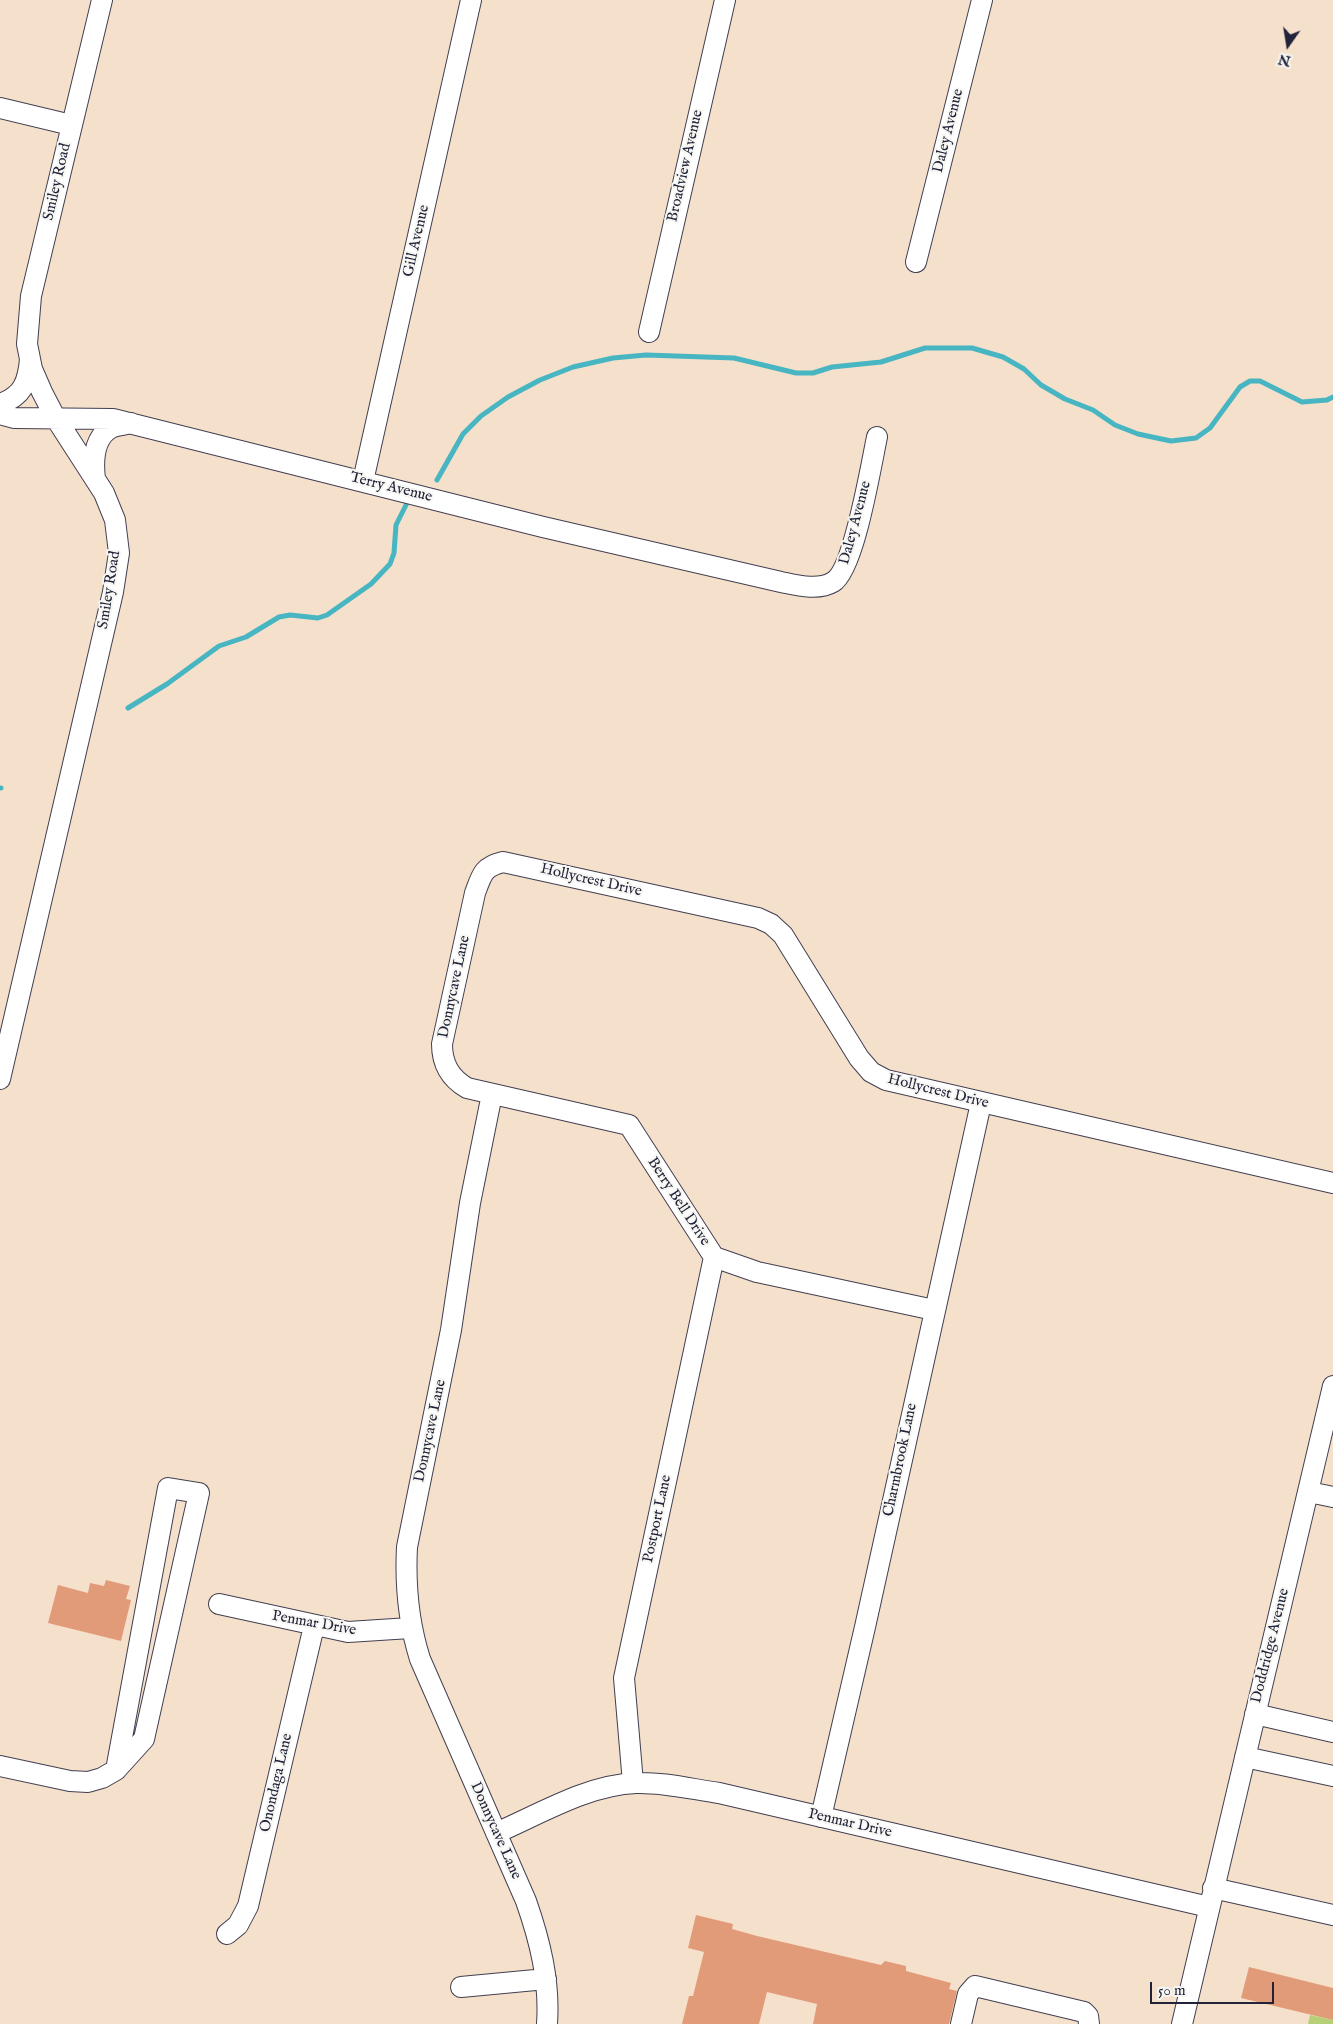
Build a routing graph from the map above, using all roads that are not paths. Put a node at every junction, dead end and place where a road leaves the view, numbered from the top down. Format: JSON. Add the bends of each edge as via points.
{"nodes":[{"id":1,"x":102,"y":0,"type":"edge"},
{"id":2,"x":471,"y":0,"type":"edge"},
{"id":3,"x":725,"y":0,"type":"edge"},
{"id":4,"x":982,"y":0,"type":"edge"},
{"id":5,"x":0,"y":108,"type":"edge"},
{"id":6,"x":71,"y":125,"type":"junction"},
{"id":7,"x":916,"y":262,"type":"dead end"},
{"id":8,"x":649,"y":332,"type":"dead end"},
{"id":9,"x":30,"y":357,"type":"junction"},
{"id":10,"x":0,"y":404,"type":"edge"},
{"id":11,"x":0,"y":414,"type":"edge"},
{"id":12,"x":55,"y":417,"type":"junction"},
{"id":13,"x":131,"y":423,"type":"junction"},
{"id":14,"x":877,"y":437,"type":"dead end"},
{"id":15,"x":95,"y":479,"type":"junction"},
{"id":16,"x":363,"y":481,"type":"junction"},
{"id":17,"x":780,"y":582,"type":"joint"},
{"id":18,"x":503,"y":862,"type":"joint"},
{"id":19,"x":0,"y":1079,"type":"edge"},
{"id":20,"x":492,"y":1094,"type":"junction"},
{"id":21,"x":981,"y":1103,"type":"junction"},
{"id":22,"x":1333,"y":1183,"type":"edge"},
{"id":23,"x":714,"y":1257,"type":"junction"},
{"id":24,"x":934,"y":1310,"type":"junction"},
{"id":25,"x":1333,"y":1386,"type":"edge"},
{"id":26,"x":1309,"y":1492,"type":"junction"},
{"id":27,"x":1333,"y":1497,"type":"edge"},
{"id":28,"x":219,"y":1604,"type":"dead end"},
{"id":29,"x":314,"y":1626,"type":"junction"},
{"id":30,"x":410,"y":1628,"type":"junction"},
{"id":31,"x":1255,"y":1714,"type":"junction"},
{"id":32,"x":1333,"y":1732,"type":"edge"},
{"id":33,"x":1245,"y":1756,"type":"junction"},
{"id":34,"x":0,"y":1766,"type":"edge"},
{"id":35,"x":116,"y":1770,"type":"junction"},
{"id":36,"x":1333,"y":1776,"type":"edge"},
{"id":37,"x":633,"y":1783,"type":"junction"},
{"id":38,"x":821,"y":1817,"type":"junction"},
{"id":39,"x":496,"y":1833,"type":"junction"},
{"id":40,"x":1211,"y":1897,"type":"junction"},
{"id":41,"x":1333,"y":1915,"type":"edge"},
{"id":42,"x":227,"y":1934,"type":"dead end"},
{"id":43,"x":546,"y":1979,"type":"junction"},
{"id":44,"x":461,"y":1987,"type":"dead end"},
{"id":45,"x":1187,"y":2023,"type":"edge"},
{"id":46,"x":547,"y":2024,"type":"edge"},
{"id":47,"x":961,"y":2024,"type":"edge"},
{"id":48,"x":1089,"y":2024,"type":"edge"}],
"edges":[{"from":1,"to":6,"type":"street","name":"Smiley Road"},
{"from":2,"to":16,"type":"street","name":"Gill Avenue"},
{"from":3,"to":8,"type":"street","name":"Broadview Avenue"},
{"from":4,"to":7,"type":"street","name":"Daley Avenue"},
{"from":5,"to":6,"type":"street"},
{"from":6,"to":9,"type":"street","name":"Smiley Road","via":[[31,296],[27,344]]},
{"from":9,"to":10,"type":"street","via":[[28,379],[14,399]]},
{"from":9,"to":12,"type":"street","name":"Smiley Road"},
{"from":11,"to":12,"type":"street","name":"Terry Avenue","via":[[14,418]]},
{"from":12,"to":13,"type":"street","name":"Terry Avenue","via":[[113,419]]},
{"from":12,"to":15,"type":"street","name":"Smiley Road"},
{"from":13,"to":15,"type":"street","via":[[111,428],[101,439],[93,462]]},
{"from":13,"to":16,"type":"street","name":"Terry Avenue"},
{"from":14,"to":17,"type":"street","name":"Daley Avenue","via":[[850,554],[842,574],[833,582],[820,586]]},
{"from":15,"to":19,"type":"street","name":"Smiley Road","via":[[115,520],[118,553],[113,592]]},
{"from":16,"to":17,"type":"street","name":"Terry Avenue"},
{"from":18,"to":20,"type":"street","name":"Donnycave Lane","via":[[491,865],[482,873],[475,893],[442,1048],[444,1063],[459,1083]]},
{"from":18,"to":21,"type":"street","name":"Hollycrest Drive","via":[[758,918],[771,924],[783,935],[871,1072],[902,1086]]},
{"from":20,"to":23,"type":"street","name":"Berry Bell Drive","via":[[629,1125]]},
{"from":20,"to":30,"type":"street","name":"Donnycave Lane","via":[[470,1203],[452,1330],[407,1547]]},
{"from":21,"to":22,"type":"street","name":"Hollycrest Drive"},
{"from":21,"to":24,"type":"street","name":"Charmbrook Lane"},
{"from":23,"to":24,"type":"street","name":"Berry Bell Drive","via":[[757,1272]]},
{"from":23,"to":37,"type":"street","name":"Postport Lane","via":[[624,1678]]},
{"from":24,"to":38,"type":"street","name":"Charmbrook Lane"},
{"from":25,"to":26,"type":"street","name":"Doddridge Avenue"},
{"from":26,"to":27,"type":"street"},
{"from":26,"to":31,"type":"street","name":"Doddridge Avenue"},
{"from":28,"to":29,"type":"street","name":"Penmar Drive"},
{"from":29,"to":30,"type":"street","name":"Penmar Drive","via":[[357,1633]]},
{"from":29,"to":42,"type":"street","name":"Onondaga Lane","via":[[248,1906],[238,1925]]},
{"from":30,"to":39,"type":"street","name":"Donnycave Lane","via":[[420,1659]]},
{"from":31,"to":32,"type":"street"},
{"from":31,"to":33,"type":"street","name":"Doddridge Avenue"},
{"from":33,"to":36,"type":"street"},
{"from":33,"to":40,"type":"street","name":"Doddridge Avenue"},
{"from":34,"to":35,"type":"street","via":[[79,1781],[102,1778]]},
{"from":35,"to":35,"type":"street","via":[[144,1738],[199,1493],[168,1488]]},
{"from":37,"to":38,"type":"street","name":"Penmar Drive","via":[[719,1793]]},
{"from":37,"to":39,"type":"street","name":"Penmar Drive","via":[[586,1793]]},
{"from":38,"to":40,"type":"street","name":"Penmar Drive"},
{"from":39,"to":43,"type":"street","name":"Donnycave Lane","via":[[526,1901],[540,1942]]},
{"from":40,"to":41,"type":"street","name":"Penmar Drive"},
{"from":40,"to":45,"type":"street","name":"Doddridge Avenue"},
{"from":43,"to":44,"type":"street"},
{"from":43,"to":46,"type":"street","name":"Donnycave Lane"},
{"from":47,"to":48,"type":"street","via":[[968,1994],[975,1986],[1084,2012]]}]}
